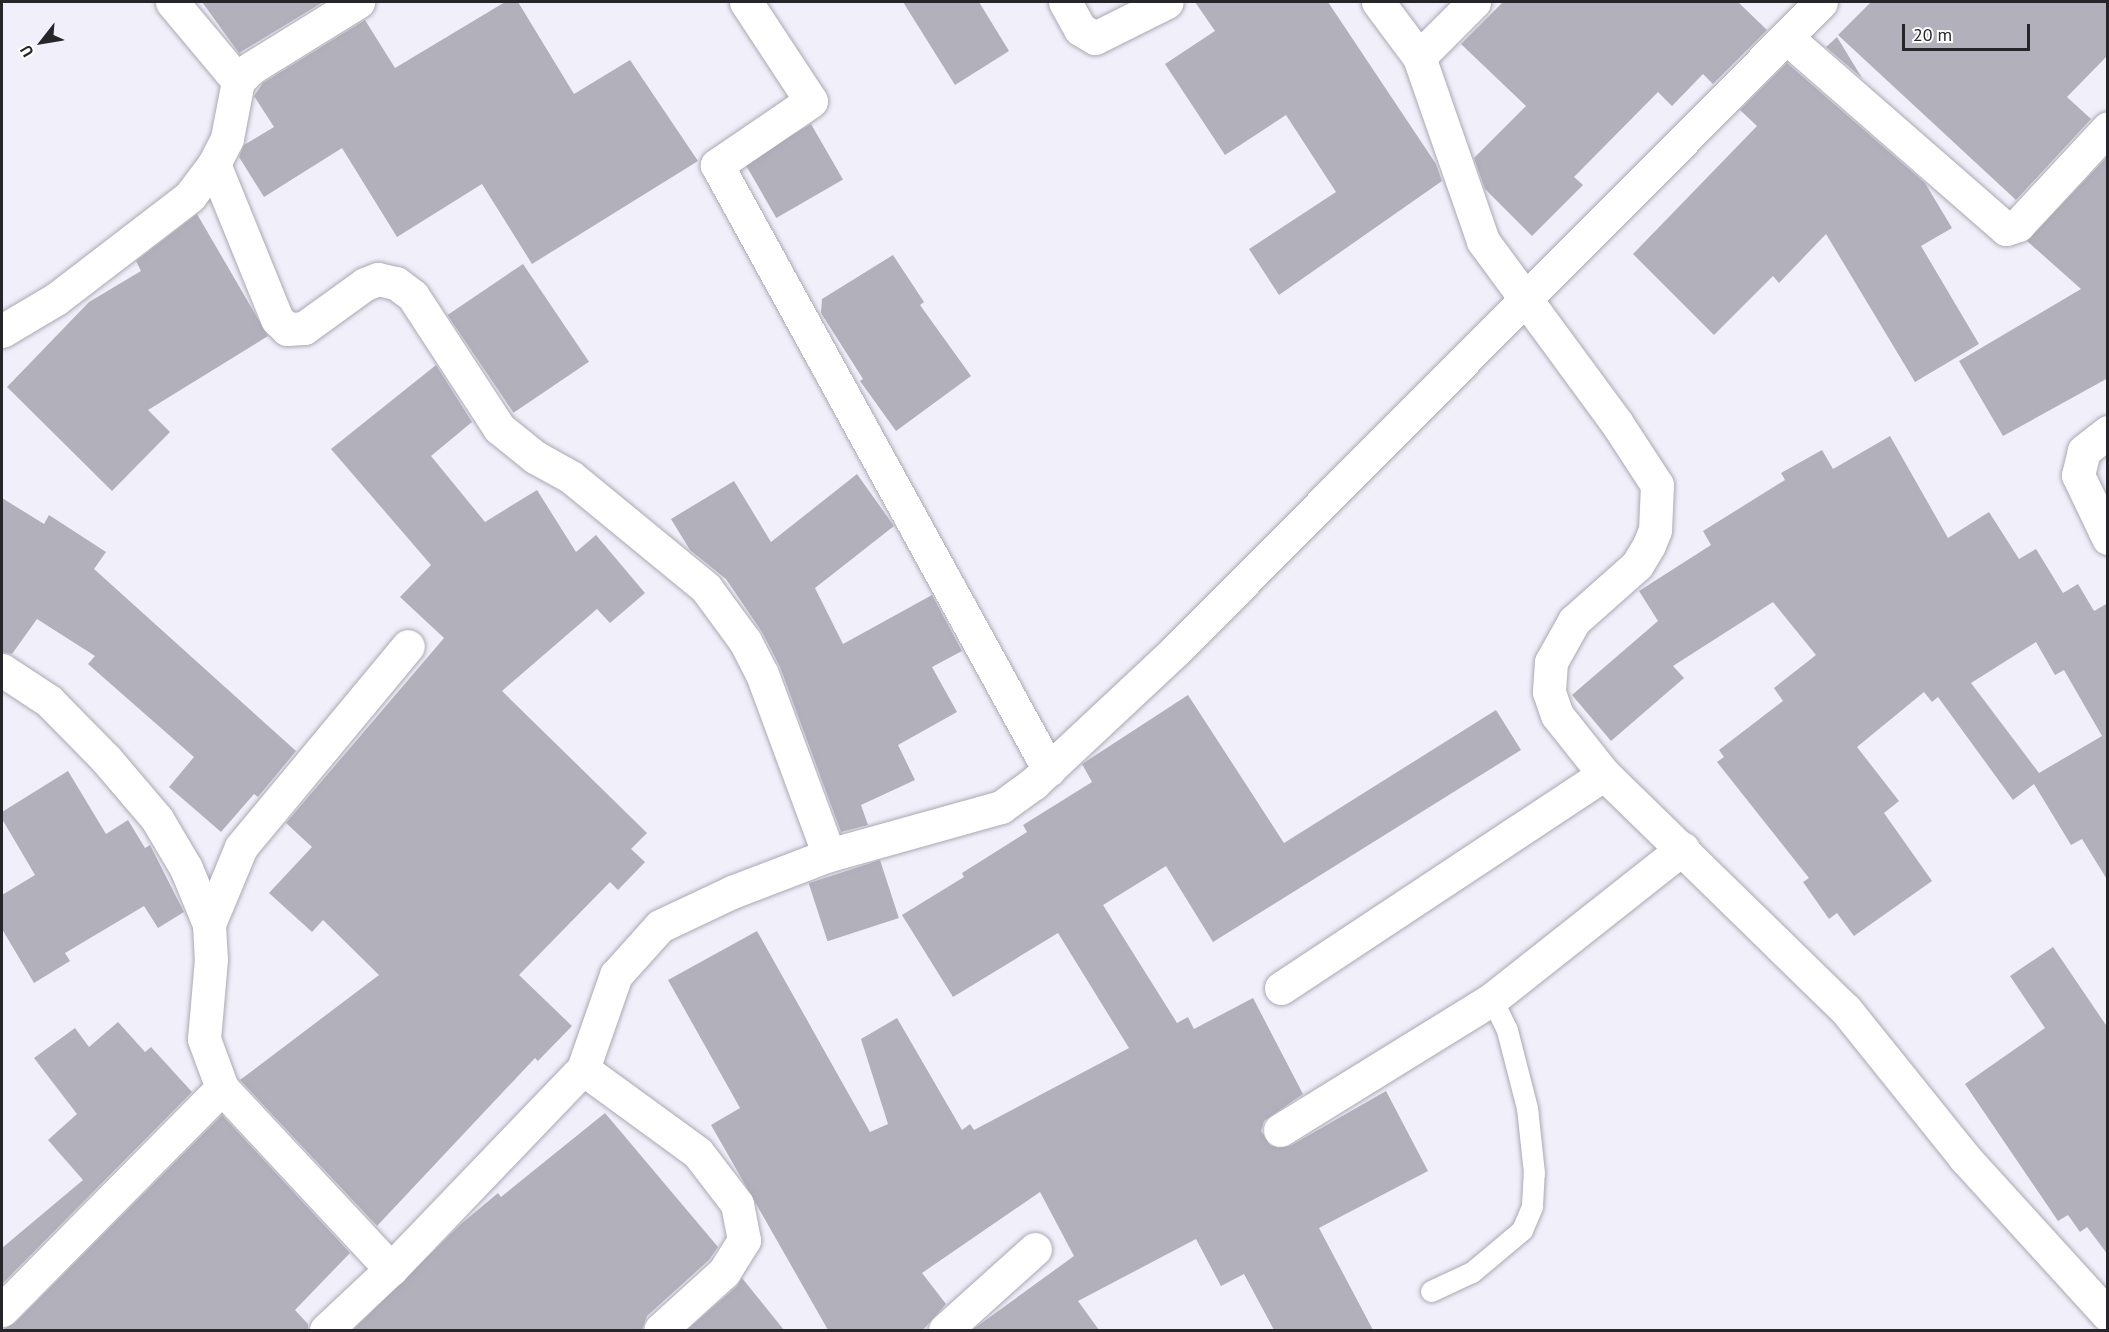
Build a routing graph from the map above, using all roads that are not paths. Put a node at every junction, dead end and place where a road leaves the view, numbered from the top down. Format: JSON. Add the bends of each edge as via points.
{"nodes":[{"id":1,"x":172,"y":2,"type":"edge"},
{"id":2,"x":358,"y":2,"type":"edge"},
{"id":3,"x":746,"y":2,"type":"edge"},
{"id":4,"x":1065,"y":2,"type":"edge"},
{"id":5,"x":1167,"y":2,"type":"edge"},
{"id":6,"x":1378,"y":2,"type":"edge"},
{"id":7,"x":1474,"y":2,"type":"edge"},
{"id":8,"x":1821,"y":2,"type":"edge"},
{"id":9,"x":1786,"y":37,"type":"junction"},
{"id":10,"x":1419,"y":57,"type":"junction"},
{"id":11,"x":238,"y":81,"type":"junction"},
{"id":12,"x":2108,"y":128,"type":"edge"},
{"id":13,"x":214,"y":164,"type":"junction"},
{"id":14,"x":1525,"y":300,"type":"junction"},
{"id":15,"x":2,"y":331,"type":"edge"},
{"id":16,"x":2108,"y":432,"type":"edge"},
{"id":17,"x":2108,"y":538,"type":"edge"},
{"id":18,"x":408,"y":646,"type":"dead end"},
{"id":19,"x":2,"y":670,"type":"edge"},
{"id":20,"x":1049,"y":770,"type":"junction"},
{"id":21,"x":1604,"y":774,"type":"junction"},
{"id":22,"x":1683,"y":848,"type":"junction"},
{"id":23,"x":829,"y":855,"type":"junction"},
{"id":24,"x":209,"y":924,"type":"junction"},
{"id":25,"x":1281,"y":988,"type":"dead end"},
{"id":26,"x":1492,"y":999,"type":"junction"},
{"id":27,"x":583,"y":1069,"type":"junction"},
{"id":28,"x":222,"y":1088,"type":"junction"},
{"id":29,"x":1280,"y":1130,"type":"dead end"},
{"id":30,"x":1035,"y":1249,"type":"dead end"},
{"id":31,"x":391,"y":1269,"type":"junction"},
{"id":32,"x":1431,"y":1292,"type":"dead end"},
{"id":33,"x":2,"y":1311,"type":"edge"},
{"id":34,"x":2108,"y":1317,"type":"edge"},
{"id":35,"x":326,"y":1330,"type":"edge"},
{"id":36,"x":660,"y":1330,"type":"edge"},
{"id":37,"x":945,"y":1330,"type":"edge"},
{"id":38,"x":2092,"y":1330,"type":"edge"}],
"edges":[{"from":1,"to":11,"type":"street"},
{"from":2,"to":11,"type":"street","via":[[251,68]]},
{"from":3,"to":20,"type":"street","via":[[811,101],[717,165]]},
{"from":4,"to":5,"type":"street","via":[[1080,29],[1095,38]]},
{"from":6,"to":10,"type":"street"},
{"from":7,"to":10,"type":"street"},
{"from":8,"to":9,"type":"street"},
{"from":9,"to":12,"type":"street","via":[[2006,229],[2018,225]]},
{"from":9,"to":14,"type":"street"},
{"from":10,"to":14,"type":"street","via":[[1483,241]]},
{"from":11,"to":13,"type":"street","via":[[227,138]]},
{"from":13,"to":15,"type":"street","via":[[190,196],[56,299]]},
{"from":13,"to":23,"type":"street","via":[[277,319],[287,329],[304,328],[365,284],[378,279],[396,283],[413,296],[499,428],[535,458],[571,477],[706,588],[745,641],[762,674]]},
{"from":14,"to":20,"type":"street","via":[[1176,650]]},
{"from":14,"to":21,"type":"street","via":[[1616,422],[1657,485],[1655,530],[1649,545],[1636,564],[1574,621],[1551,662],[1549,692],[1557,716]]},
{"from":16,"to":17,"type":"street","via":[[2084,451],[2078,475]]},
{"from":18,"to":24,"type":"street","via":[[241,847]]},
{"from":19,"to":24,"type":"street","via":[[49,701],[157,819],[186,868]]},
{"from":20,"to":23,"type":"street","via":[[1001,807]]},
{"from":21,"to":22,"type":"street"},
{"from":21,"to":25,"type":"street"},
{"from":22,"to":26,"type":"street"},
{"from":22,"to":34,"type":"street","via":[[1846,1010],[1965,1158]]},
{"from":23,"to":27,"type":"street","via":[[732,892],[660,926],[616,975]]},
{"from":24,"to":28,"type":"street","via":[[211,959],[204,1039]]},
{"from":26,"to":29,"type":"street"},
{"from":26,"to":32,"type":"lane","via":[[1507,1030],[1527,1108],[1534,1173],[1532,1206],[1522,1230],[1472,1272]]},
{"from":27,"to":31,"type":"street"},
{"from":27,"to":36,"type":"street","via":[[698,1153],[737,1204],[744,1240],[724,1272]]},
{"from":28,"to":31,"type":"street"},
{"from":28,"to":33,"type":"street"},
{"from":30,"to":37,"type":"street"},
{"from":31,"to":35,"type":"street"},
{"from":34,"to":38,"type":"street"}]}
